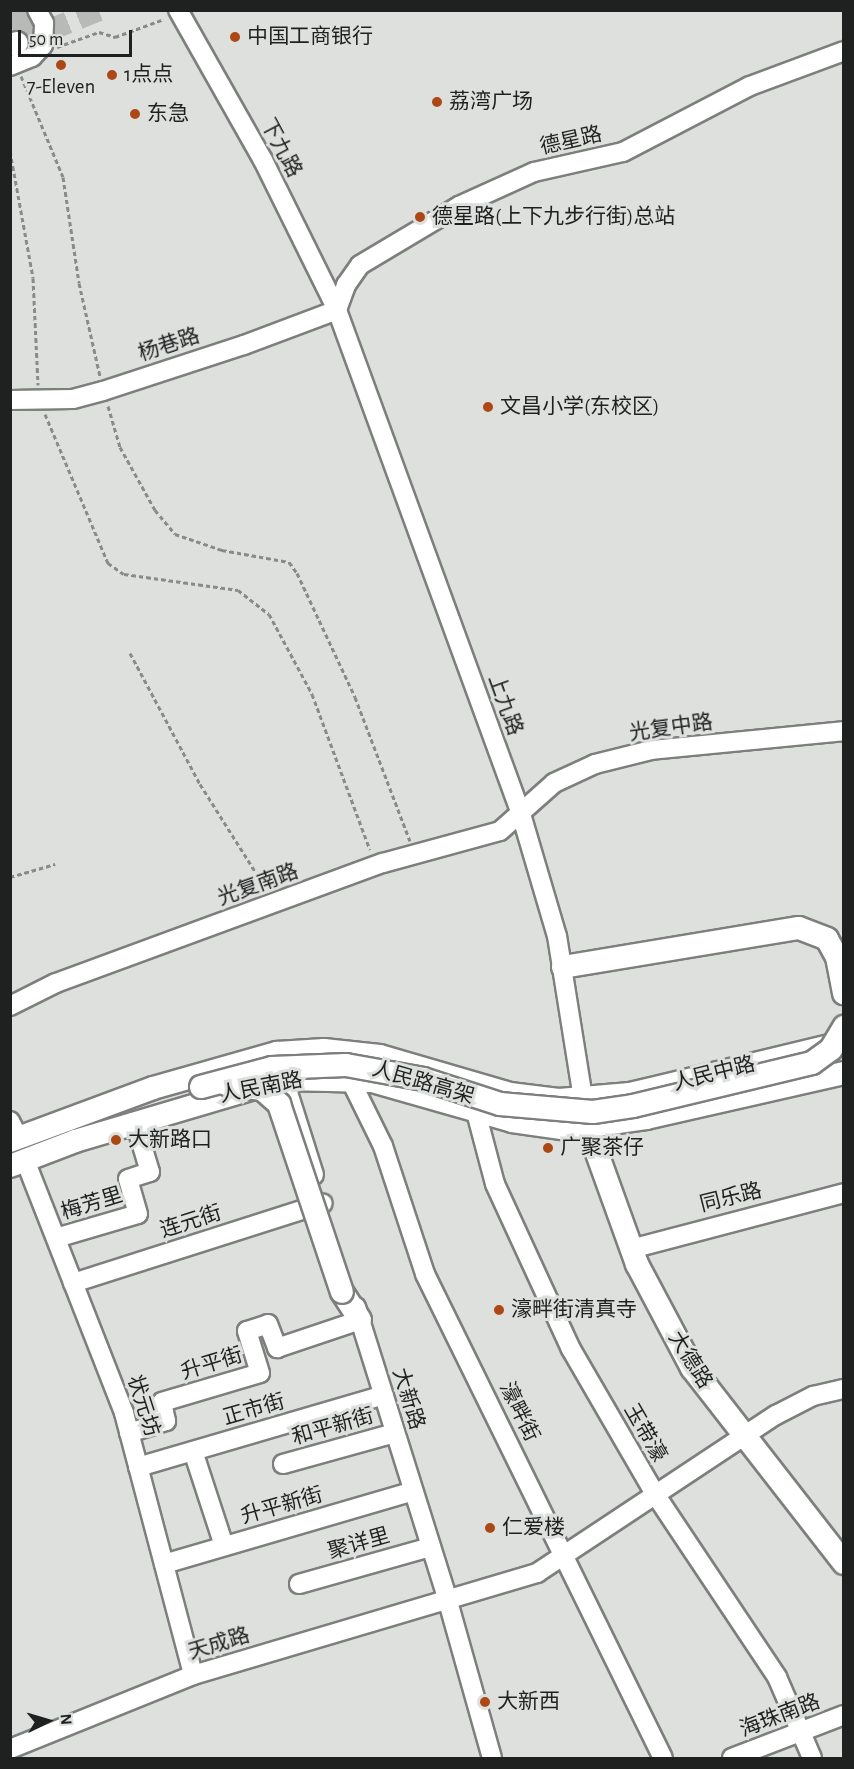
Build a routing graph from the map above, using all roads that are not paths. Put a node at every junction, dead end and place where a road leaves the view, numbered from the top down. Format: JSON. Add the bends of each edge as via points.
{"nodes":[{"id":1,"x":36,"y":10,"type":"edge"},
{"id":2,"x":179,"y":12,"type":"edge"},
{"id":3,"x":843,"y":51,"type":"edge"},
{"id":4,"x":13,"y":54,"type":"edge"},
{"id":5,"x":337,"y":310,"type":"junction"},
{"id":6,"x":10,"y":400,"type":"edge"},
{"id":7,"x":843,"y":731,"type":"edge"},
{"id":8,"x":521,"y":814,"type":"junction"},
{"id":9,"x":563,"y":967,"type":"junction"},
{"id":10,"x":843,"y":993,"type":"edge"},
{"id":11,"x":10,"y":1006,"type":"edge"},
{"id":12,"x":843,"y":1027,"type":"edge"},
{"id":13,"x":843,"y":1042,"type":"edge"},
{"id":14,"x":277,"y":1053,"type":"junction"},
{"id":15,"x":843,"y":1056,"type":"edge"},
{"id":16,"x":812,"y":1063,"type":"junction"},
{"id":17,"x":843,"y":1072,"type":"edge"},
{"id":18,"x":284,"y":1079,"type":"junction"},
{"id":19,"x":350,"y":1079,"type":"junction"},
{"id":20,"x":201,"y":1087,"type":"junction"},
{"id":21,"x":583,"y":1100,"type":"junction"},
{"id":22,"x":476,"y":1112,"type":"junction"},
{"id":23,"x":135,"y":1122,"type":"junction"},
{"id":24,"x":588,"y":1128,"type":"junction"},
{"id":25,"x":14,"y":1147,"type":"edge"},
{"id":26,"x":843,"y":1193,"type":"edge"},
{"id":27,"x":323,"y":1203,"type":"junction"},
{"id":28,"x":56,"y":1238,"type":"junction"},
{"id":29,"x":631,"y":1249,"type":"junction"},
{"id":30,"x":73,"y":1283,"type":"junction"},
{"id":31,"x":360,"y":1320,"type":"junction"},
{"id":32,"x":843,"y":1389,"type":"edge"},
{"id":33,"x":384,"y":1395,"type":"junction"},
{"id":34,"x":129,"y":1433,"type":"junction"},
{"id":35,"x":395,"y":1433,"type":"junction"},
{"id":36,"x":745,"y":1436,"type":"junction"},
{"id":37,"x":193,"y":1451,"type":"junction"},
{"id":38,"x":283,"y":1464,"type":"dead end"},
{"id":39,"x":138,"y":1467,"type":"junction"},
{"id":40,"x":413,"y":1491,"type":"junction"},
{"id":41,"x":655,"y":1494,"type":"junction"},
{"id":42,"x":224,"y":1546,"type":"junction"},
{"id":43,"x":431,"y":1547,"type":"junction"},
{"id":44,"x":563,"y":1556,"type":"junction"},
{"id":45,"x":843,"y":1563,"type":"edge"},
{"id":46,"x":164,"y":1564,"type":"junction"},
{"id":47,"x":299,"y":1584,"type":"dead end"},
{"id":48,"x":447,"y":1598,"type":"junction"},
{"id":49,"x":193,"y":1675,"type":"junction"},
{"id":50,"x":843,"y":1715,"type":"edge"},
{"id":51,"x":803,"y":1733,"type":"junction"},
{"id":52,"x":10,"y":1749,"type":"edge"},
{"id":53,"x":492,"y":1758,"type":"edge"},
{"id":54,"x":663,"y":1758,"type":"edge"},
{"id":55,"x":732,"y":1758,"type":"edge"},
{"id":56,"x":812,"y":1758,"type":"edge"}],
"edges":[{"from":1,"to":4,"type":"street","via":[[44,23],[45,37],[39,53]]},
{"from":2,"to":5,"type":"street","name":"下九路","via":[[263,160]]},
{"from":3,"to":5,"type":"street","name":"德星路","via":[[750,86],[623,152],[534,172],[459,206],[360,265],[346,285]]},
{"from":5,"to":6,"type":"street","name":"杨巷路","via":[[103,391],[73,399]]},
{"from":5,"to":8,"type":"street","name":"上九路"},
{"from":7,"to":8,"type":"street","name":"光复中路","via":[[651,750],[595,764],[554,783]]},
{"from":8,"to":9,"type":"street","name":"上九路"},
{"from":8,"to":11,"type":"street","name":"光复南路","via":[[500,831],[375,866],[56,983]]},
{"from":9,"to":10,"type":"main road","via":[[807,929],[820,933],[833,947]]},
{"from":9,"to":21,"type":"street","name":"上九路"},
{"from":12,"to":16,"type":"main road","bridge":true,"via":[[831,1049]]},
{"from":13,"to":21,"type":"main road","name":"人民中路","via":[[639,1092]]},
{"from":14,"to":18,"type":"street","name":"大新路"},
{"from":14,"to":21,"type":"main road","name":"人民南路","via":[[352,1052],[409,1062],[510,1094]]},
{"from":14,"to":25,"type":"main road","name":"人民南路","via":[[186,1077]]},
{"from":15,"to":16,"type":"main road","name":"人民路高架"},
{"from":16,"to":20,"type":"main road","name":"人民路高架","bridge":true,"via":[[593,1112],[500,1104],[423,1079],[346,1065],[272,1068]]},
{"from":17,"to":24,"type":"main road","name":"人民中路"},
{"from":18,"to":19,"type":"main road","name":"人民南路"},
{"from":18,"to":23,"type":"main road","name":"人民南路"},
{"from":18,"to":27,"type":"street","name":"大新路"},
{"from":19,"to":22,"type":"main road","name":"人民南路","via":[[403,1088]]},
{"from":19,"to":44,"type":"street","name":"濠畔街","via":[[383,1146],[425,1274]]},
{"from":20,"to":25,"type":"main road","name":"人民路高架"},
{"from":20,"to":31,"type":"main road","bridge":true,"via":[[251,1085],[279,1104],[342,1292]]},
{"from":21,"to":24,"type":"street","name":"上九路"},
{"from":22,"to":24,"type":"main road","name":"人民南路","via":[[549,1129]]},
{"from":22,"to":41,"type":"street","name":"玉带濠","via":[[495,1184],[571,1349]]},
{"from":23,"to":25,"type":"main road","name":"人民南路"},
{"from":23,"to":28,"type":"street","name":"梅芳里","via":[[150,1172],[128,1179],[138,1214]]},
{"from":24,"to":29,"type":"main road","name":"大德路"},
{"from":25,"to":28,"type":"street","name":"状元坊"},
{"from":26,"to":29,"type":"street","name":"同乐路"},
{"from":27,"to":30,"type":"street","name":"连元街"},
{"from":27,"to":31,"type":"street","name":"大新路"},
{"from":28,"to":30,"type":"street","name":"状元坊"},
{"from":29,"to":36,"type":"main road","name":"大德路","via":[[692,1368]]},
{"from":30,"to":34,"type":"street","name":"状元坊"},
{"from":31,"to":33,"type":"street","name":"大新路"},
{"from":31,"to":34,"type":"street","name":"升平街","via":[[277,1348],[268,1324],[248,1331],[260,1373],[162,1402],[166,1421]]},
{"from":32,"to":36,"type":"street","name":"天成路","via":[[795,1404]]},
{"from":33,"to":35,"type":"street","name":"大新路"},
{"from":33,"to":37,"type":"street","name":"正市街"},
{"from":34,"to":39,"type":"street","name":"状元坊"},
{"from":35,"to":38,"type":"street","name":"和平新街"},
{"from":35,"to":40,"type":"street","name":"大新路"},
{"from":36,"to":41,"type":"street","name":"天成路"},
{"from":36,"to":45,"type":"main road","name":"大德路"},
{"from":37,"to":39,"type":"street","name":"正市街"},
{"from":37,"to":42,"type":"street"},
{"from":39,"to":46,"type":"street","name":"状元坊"},
{"from":40,"to":42,"type":"street","name":"升平新街"},
{"from":40,"to":43,"type":"street","name":"大新路"},
{"from":41,"to":44,"type":"street","name":"天成路"},
{"from":41,"to":51,"type":"street","name":"玉带濠","via":[[777,1677]]},
{"from":42,"to":46,"type":"street","name":"升平新街"},
{"from":43,"to":47,"type":"street","name":"聚详里"},
{"from":43,"to":48,"type":"street","name":"大新路"},
{"from":44,"to":48,"type":"street","name":"天成路","via":[[537,1573]]},
{"from":44,"to":54,"type":"street","name":"濠畔街"},
{"from":46,"to":49,"type":"street","name":"状元坊"},
{"from":48,"to":49,"type":"street","name":"天成路"},
{"from":48,"to":53,"type":"street","name":"大新路"},
{"from":49,"to":52,"type":"street","name":"天成路"},
{"from":50,"to":51,"type":"street","name":"海珠南路"},
{"from":51,"to":55,"type":"street","name":"海珠南路"},
{"from":51,"to":56,"type":"street","name":"玉带濠"}]}
